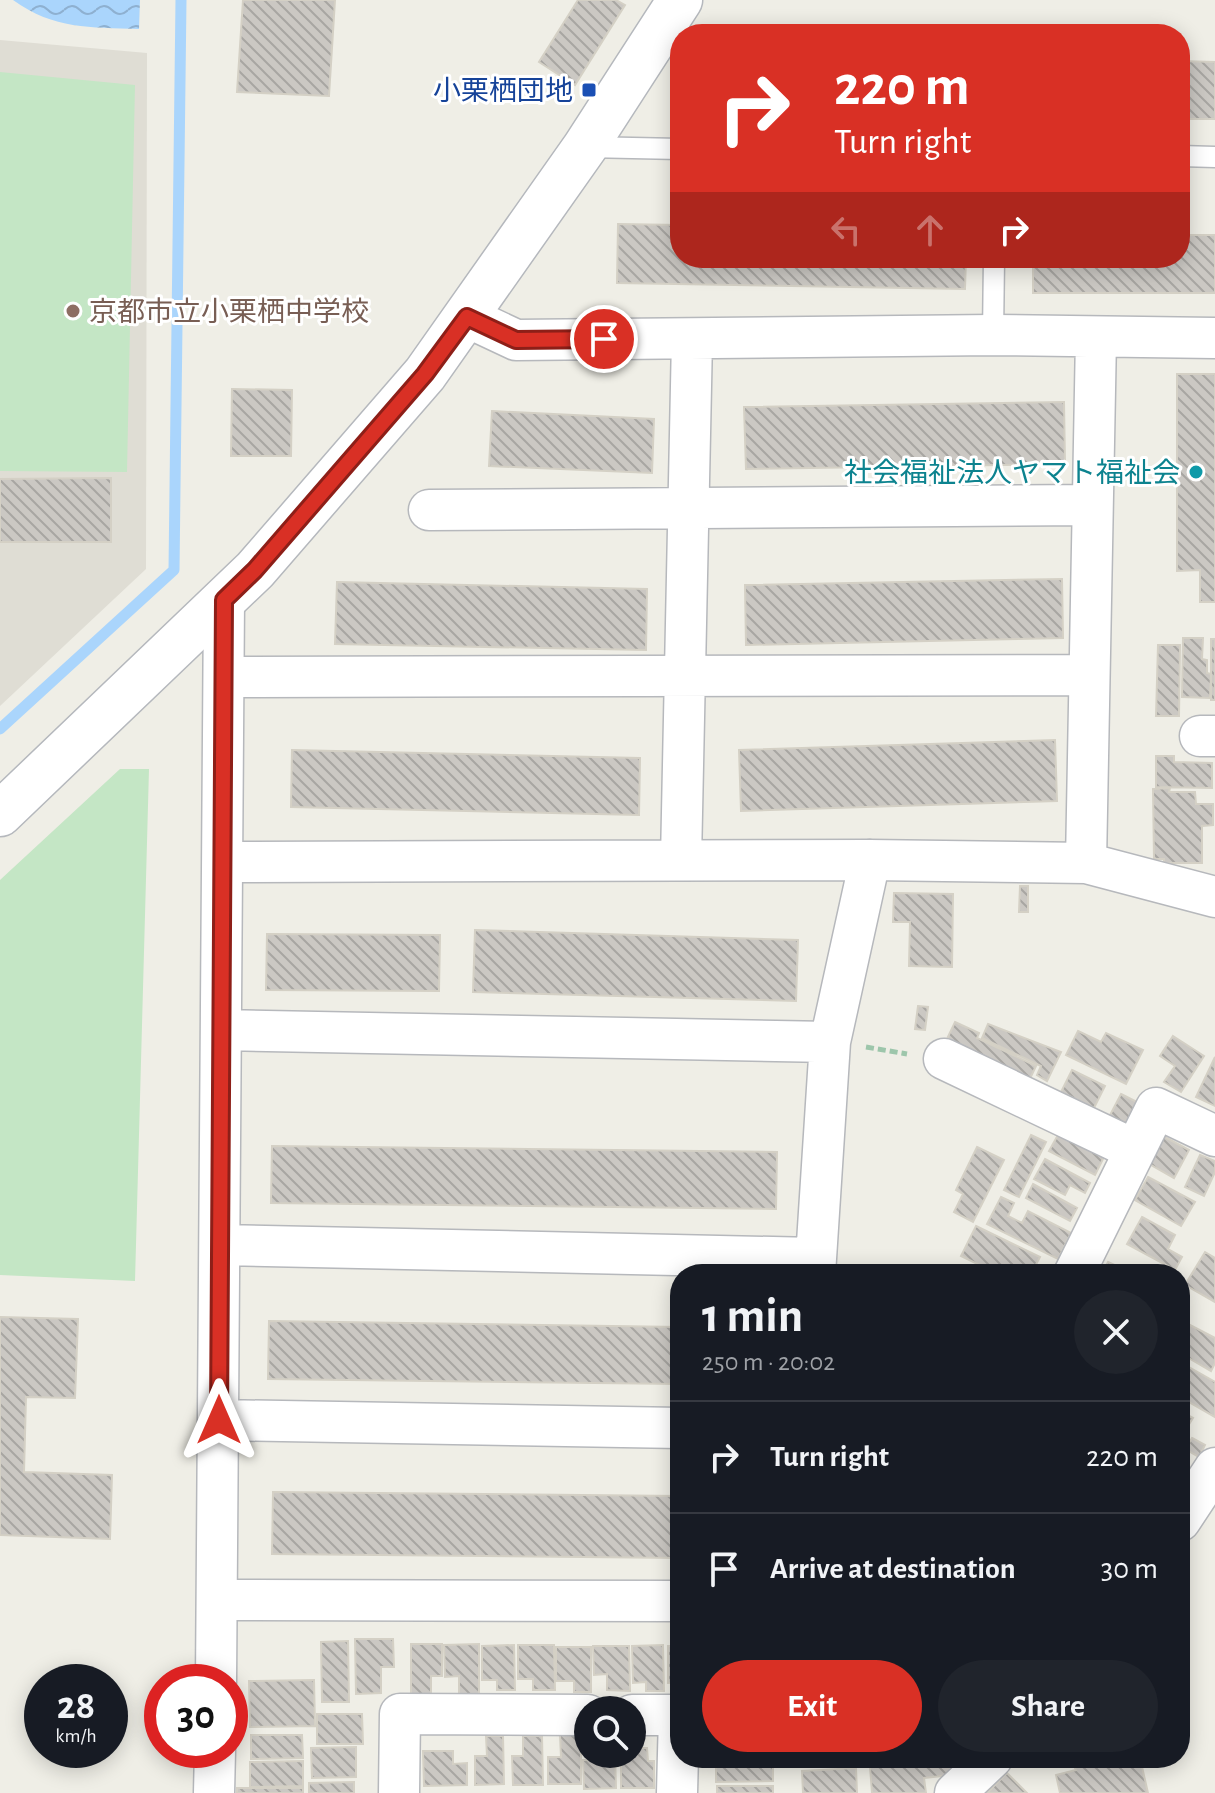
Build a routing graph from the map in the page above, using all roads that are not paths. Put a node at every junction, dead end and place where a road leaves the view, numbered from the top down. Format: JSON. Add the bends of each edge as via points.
{"nodes":[{"id":1,"x":680,"y":0,"type":"edge"},
{"id":2,"x":585,"y":147,"type":"junction"},
{"id":3,"x":670,"y":149,"type":"edge"},
{"id":4,"x":1190,"y":156,"type":"edge"},
{"id":5,"x":1215,"y":157,"type":"edge"},
{"id":6,"x":994,"y":268,"type":"edge"},
{"id":7,"x":467,"y":317,"type":"junction"},
{"id":8,"x":993,"y":335,"type":"junction"},
{"id":9,"x":1096,"y":337,"type":"junction"},
{"id":10,"x":1215,"y":338,"type":"edge"},
{"id":11,"x":692,"y":339,"type":"junction"},
{"id":12,"x":1091,"y":505,"type":"junction"},
{"id":13,"x":690,"y":508,"type":"junction"},
{"id":14,"x":429,"y":510,"type":"dead end"},
{"id":15,"x":224,"y":600,"type":"junction"},
{"id":16,"x":686,"y":675,"type":"junction"},
{"id":17,"x":1088,"y":675,"type":"junction"},
{"id":18,"x":224,"y":677,"type":"junction"},
{"id":19,"x":0,"y":814,"type":"edge"},
{"id":20,"x":681,"y":860,"type":"junction"},
{"id":21,"x":870,"y":860,"type":"junction"},
{"id":22,"x":223,"y":862,"type":"junction"},
{"id":23,"x":1086,"y":863,"type":"junction"},
{"id":24,"x":1215,"y":897,"type":"edge"},
{"id":25,"x":222,"y":1030,"type":"junction"},
{"id":26,"x":830,"y":1042,"type":"junction"},
{"id":27,"x":944,"y":1059,"type":"road end"},
{"id":28,"x":1215,"y":1136,"type":"edge"},
{"id":29,"x":1135,"y":1150,"type":"junction"},
{"id":30,"x":220,"y":1245,"type":"junction"},
{"id":31,"x":758,"y":1264,"type":"edge"},
{"id":32,"x":815,"y":1264,"type":"edge"},
{"id":33,"x":1079,"y":1264,"type":"edge"},
{"id":34,"x":219,"y":1420,"type":"junction"},
{"id":35,"x":670,"y":1428,"type":"edge"},
{"id":36,"x":1215,"y":1468,"type":"edge"},
{"id":37,"x":1190,"y":1506,"type":"edge"},
{"id":38,"x":217,"y":1600,"type":"junction"},
{"id":39,"x":670,"y":1601,"type":"edge"},
{"id":40,"x":216,"y":1664,"type":"edge"},
{"id":41,"x":574,"y":1715,"type":"edge"},
{"id":42,"x":646,"y":1715,"type":"edge"},
{"id":43,"x":670,"y":1715,"type":"edge"},
{"id":44,"x":215,"y":1768,"type":"edge"},
{"id":45,"x":678,"y":1768,"type":"edge"},
{"id":46,"x":981,"y":1768,"type":"edge"},
{"id":47,"x":214,"y":1793,"type":"edge"},
{"id":48,"x":399,"y":1793,"type":"edge"},
{"id":49,"x":677,"y":1793,"type":"edge"},
{"id":50,"x":955,"y":1793,"type":"edge"}],
"edges":[{"from":1,"to":2,"type":"street"},
{"from":2,"to":3,"type":"lane"},
{"from":2,"to":7,"type":"street"},
{"from":4,"to":5,"type":"lane"},
{"from":6,"to":8,"type":"lane"},
{"from":7,"to":11,"type":"street","via":[[516,340]]},
{"from":7,"to":15,"type":"street","via":[[425,374]]},
{"from":8,"to":9,"type":"street"},
{"from":8,"to":11,"type":"street"},
{"from":9,"to":10,"type":"street"},
{"from":9,"to":12,"type":"street"},
{"from":11,"to":13,"type":"street"},
{"from":12,"to":13,"type":"street"},
{"from":12,"to":17,"type":"street"},
{"from":13,"to":14,"type":"street"},
{"from":13,"to":16,"type":"street"},
{"from":15,"to":18,"type":"street"},
{"from":15,"to":19,"type":"street"},
{"from":16,"to":17,"type":"street"},
{"from":16,"to":18,"type":"street"},
{"from":16,"to":20,"type":"street"},
{"from":17,"to":23,"type":"street"},
{"from":18,"to":22,"type":"street"},
{"from":20,"to":21,"type":"street"},
{"from":20,"to":22,"type":"street"},
{"from":21,"to":23,"type":"street"},
{"from":21,"to":26,"type":"street"},
{"from":22,"to":25,"type":"street"},
{"from":23,"to":24,"type":"street"},
{"from":25,"to":26,"type":"street"},
{"from":25,"to":30,"type":"street"},
{"from":26,"to":32,"type":"street"},
{"from":27,"to":29,"type":"street"},
{"from":28,"to":29,"type":"street","via":[[1156,1108]]},
{"from":29,"to":33,"type":"street"},
{"from":30,"to":31,"type":"street"},
{"from":30,"to":34,"type":"street"},
{"from":34,"to":35,"type":"street"},
{"from":34,"to":38,"type":"street"},
{"from":36,"to":37,"type":"street"},
{"from":38,"to":39,"type":"street"},
{"from":38,"to":40,"type":"street"},
{"from":41,"to":48,"type":"street","via":[[400,1714]]},
{"from":42,"to":43,"type":"street"},
{"from":44,"to":47,"type":"street"},
{"from":45,"to":49,"type":"street"},
{"from":46,"to":50,"type":"street"}]}
